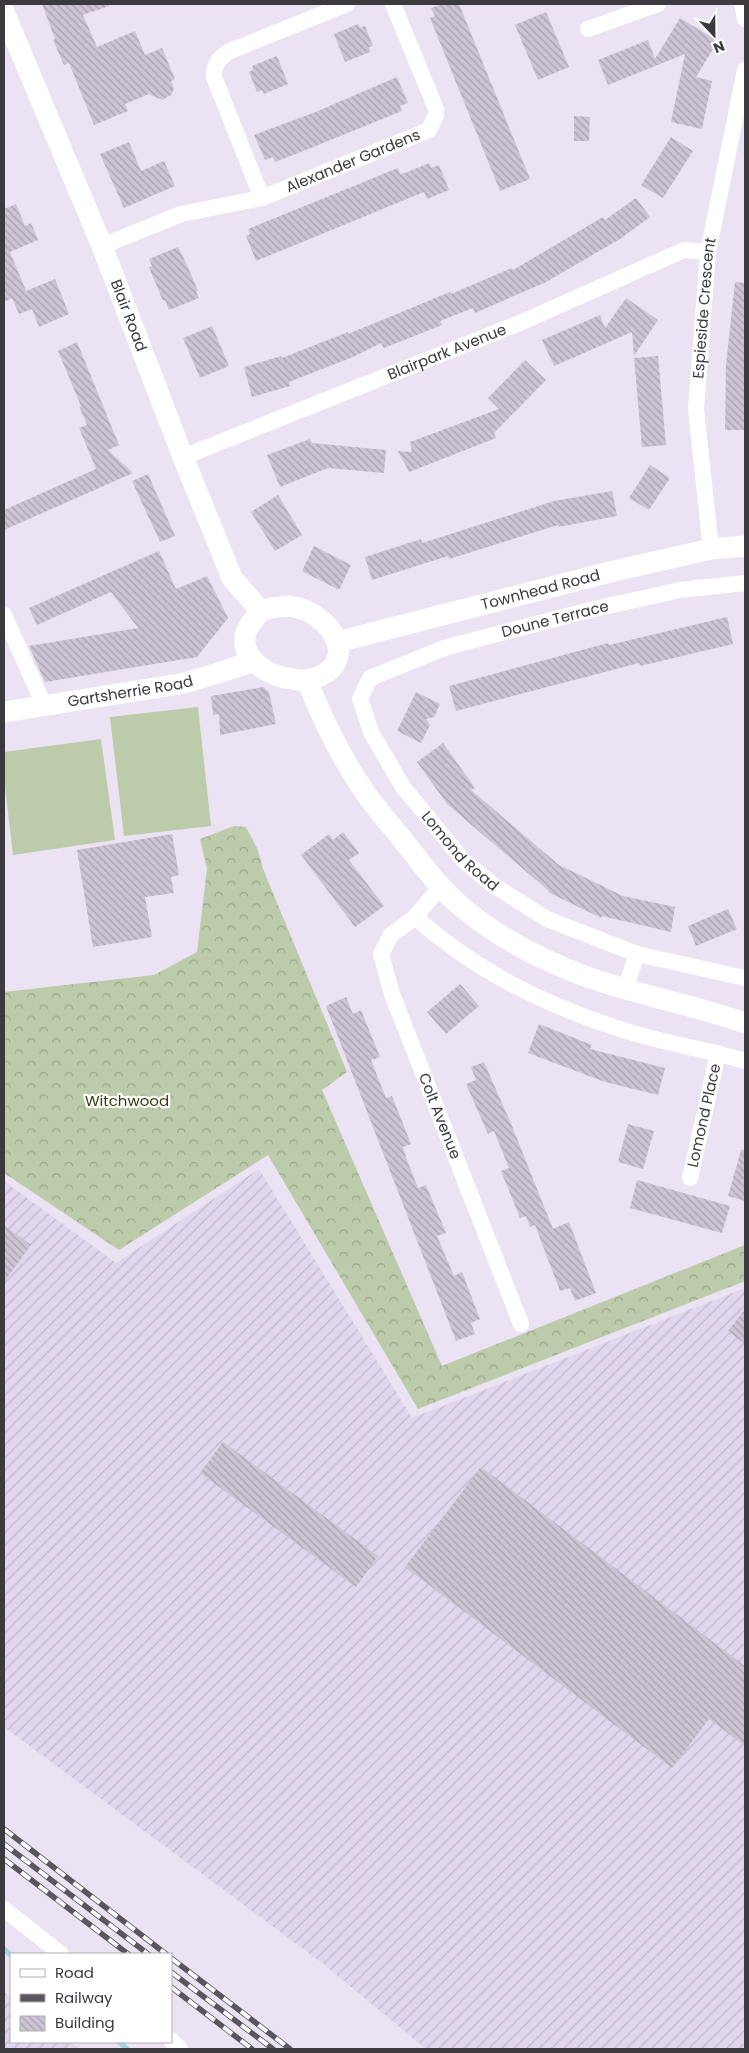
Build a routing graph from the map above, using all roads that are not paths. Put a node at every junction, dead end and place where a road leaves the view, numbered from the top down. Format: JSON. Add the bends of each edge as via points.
{"nodes":[{"id":1,"x":347,"y":4,"type":"edge"},
{"id":2,"x":393,"y":4,"type":"edge"},
{"id":3,"x":658,"y":4,"type":"edge"},
{"id":4,"x":742,"y":4,"type":"edge"},
{"id":5,"x":4,"y":12,"type":"edge"},
{"id":6,"x":745,"y":19,"type":"edge"},
{"id":7,"x":588,"y":29,"type":"dead end"},
{"id":8,"x":745,"y":70,"type":"edge"},
{"id":9,"x":262,"y":198,"type":"junction"},
{"id":10,"x":102,"y":246,"type":"junction"},
{"id":11,"x":708,"y":252,"type":"junction"},
{"id":12,"x":183,"y":457,"type":"junction"},
{"id":13,"x":745,"y":546,"type":"edge"},
{"id":14,"x":711,"y":549,"type":"junction"},
{"id":15,"x":745,"y":583,"type":"edge"},
{"id":16,"x":261,"y":611,"type":"junction"},
{"id":17,"x":4,"y":615,"type":"edge"},
{"id":18,"x":337,"y":642,"type":"junction"},
{"id":19,"x":254,"y":660,"type":"junction"},
{"id":20,"x":370,"y":678,"type":"joint"},
{"id":21,"x":307,"y":680,"type":"junction"},
{"id":22,"x":44,"y":705,"type":"junction"},
{"id":23,"x":4,"y":712,"type":"edge"},
{"id":24,"x":440,"y":887,"type":"junction"},
{"id":25,"x":415,"y":917,"type":"junction"},
{"id":26,"x":637,"y":954,"type":"junction"},
{"id":27,"x":745,"y":978,"type":"edge"},
{"id":28,"x":625,"y":990,"type":"junction"},
{"id":29,"x":745,"y":1023,"type":"edge"},
{"id":30,"x":718,"y":1053,"type":"junction"},
{"id":31,"x":745,"y":1060,"type":"edge"},
{"id":32,"x":690,"y":1178,"type":"dead end"},
{"id":33,"x":521,"y":1324,"type":"dead end"},
{"id":34,"x":4,"y":1909,"type":"edge"},
{"id":35,"x":61,"y":1953,"type":"edge"}],
"edges":[{"from":1,"to":9,"type":"street","via":[[230,51],[223,55],[214,70]]},
{"from":2,"to":9,"type":"street","name":"Alexander Gardens","via":[[436,109],[432,125],[423,133]]},
{"from":3,"to":7,"type":"street"},
{"from":4,"to":6,"type":"street"},
{"from":5,"to":10,"type":"street","name":"Blair Road"},
{"from":8,"to":11,"type":"street","name":"Espieside Crescent"},
{"from":9,"to":10,"type":"street","name":"Alexander Gardens","via":[[180,214]]},
{"from":10,"to":12,"type":"street","name":"Blair Road"},
{"from":11,"to":12,"type":"street","name":"Blairpark Avenue","via":[[684,250],[522,322]]},
{"from":11,"to":14,"type":"street","name":"Espieside Crescent","via":[[696,410]]},
{"from":12,"to":16,"type":"street","name":"Blair Road","via":[[232,578]]},
{"from":13,"to":14,"type":"street","name":"Townhead Road"},
{"from":14,"to":18,"type":"street","name":"Townhead Road","via":[[614,570]]},
{"from":15,"to":20,"type":"street","name":"Doune Terrace","via":[[680,590],[590,610],[447,647]]},
{"from":16,"to":18,"type":"street","via":[[275,607],[300,607],[322,619]]},
{"from":16,"to":19,"type":"street","via":[[245,635],[248,654]]},
{"from":17,"to":22,"type":"street"},
{"from":18,"to":21,"type":"street","via":[[338,656],[334,665]]},
{"from":19,"to":21,"type":"street","via":[[270,674]]},
{"from":19,"to":22,"type":"street","name":"Gartsherrie Road","via":[[180,684]]},
{"from":20,"to":26,"type":"street","name":"Lomond Road","via":[[360,699],[371,732],[404,787],[463,860],[547,919]]},
{"from":21,"to":24,"type":"street","via":[[339,749],[366,793]]},
{"from":22,"to":23,"type":"street","name":"Gartsherrie Road"},
{"from":24,"to":25,"type":"street"},
{"from":24,"to":28,"type":"street","via":[[500,936],[581,975]]},
{"from":25,"to":30,"type":"street","via":[[469,961],[545,1001],[624,1031]]},
{"from":25,"to":33,"type":"street","name":"Colt Avenue","via":[[391,935],[381,954],[392,994]]},
{"from":26,"to":27,"type":"street","name":"Lomond Road"},
{"from":26,"to":28,"type":"street"},
{"from":28,"to":29,"type":"street"},
{"from":30,"to":31,"type":"street"},
{"from":30,"to":32,"type":"street","name":"Lomond Place"},
{"from":34,"to":35,"type":"street"}]}
